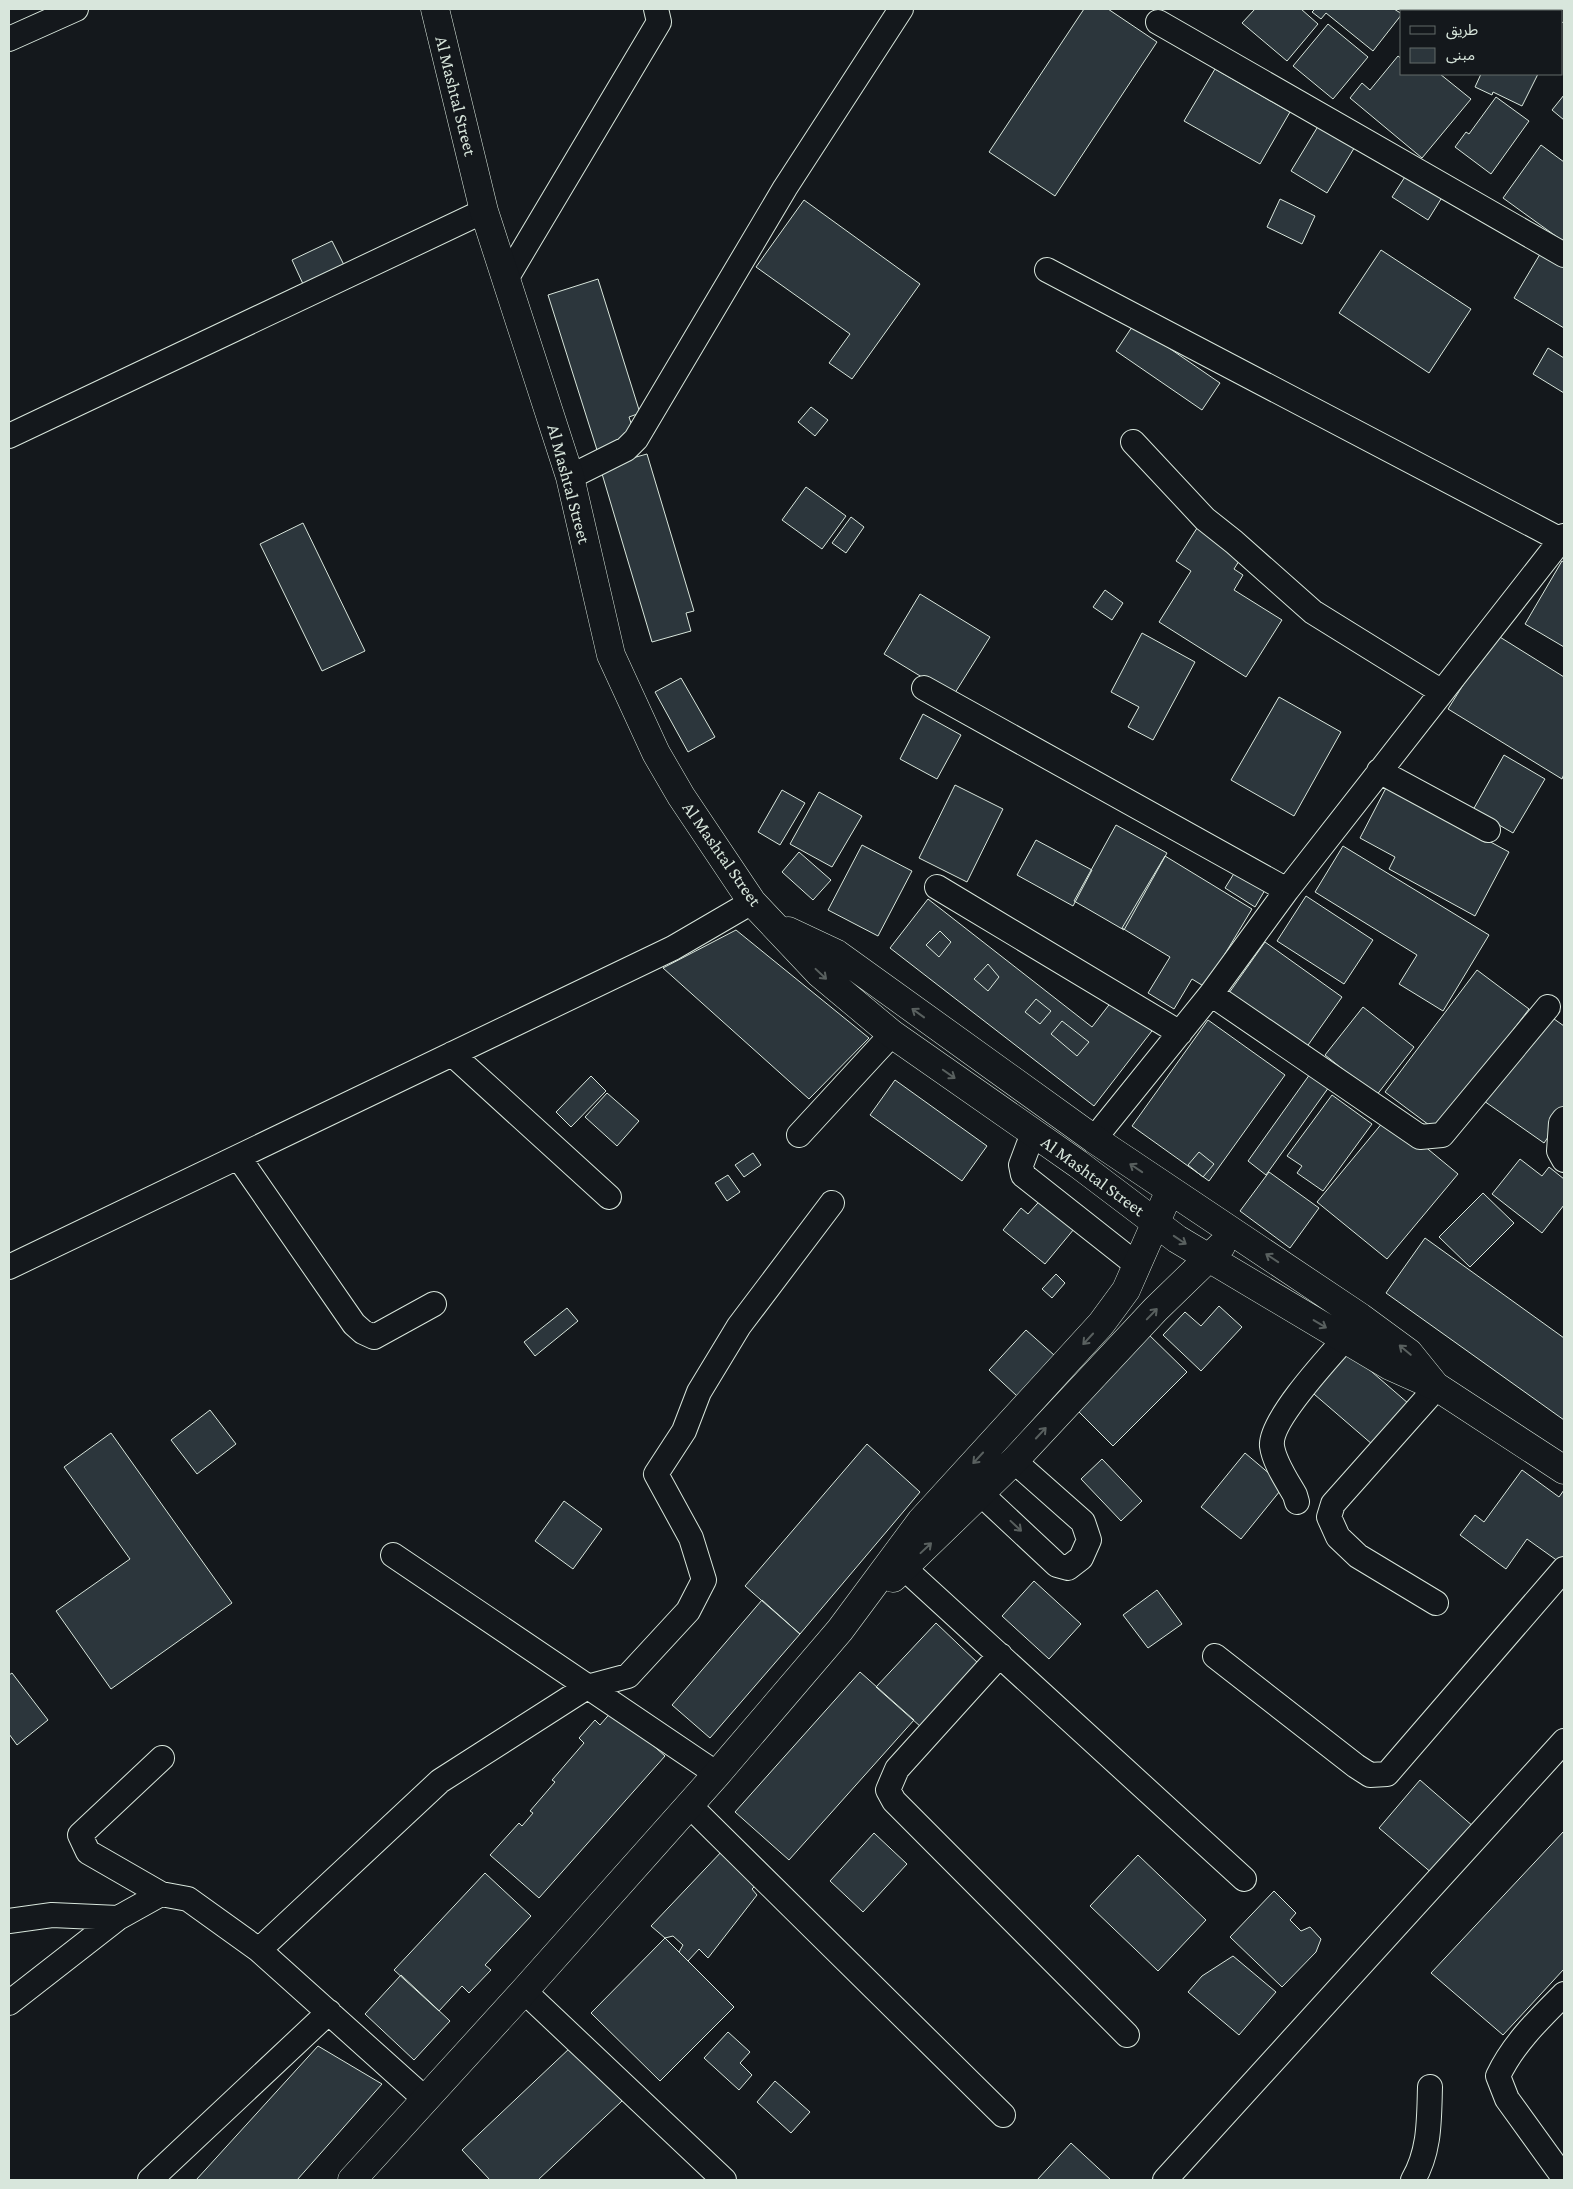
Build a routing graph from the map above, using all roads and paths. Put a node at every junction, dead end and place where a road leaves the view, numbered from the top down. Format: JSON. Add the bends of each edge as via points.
{"nodes":[{"id":1,"x":76,"y":9,"type":"edge"},
{"id":2,"x":435,"y":9,"type":"edge"},
{"id":3,"x":901,"y":9,"type":"edge"},
{"id":4,"x":661,"y":13,"type":"edge"},
{"id":5,"x":1158,"y":22,"type":"dead end"},
{"id":6,"x":9,"y":39,"type":"edge"},
{"id":7,"x":484,"y":211,"type":"junction"},
{"id":8,"x":1564,"y":255,"type":"edge"},
{"id":9,"x":1047,"y":270,"type":"dead end"},
{"id":10,"x":506,"y":279,"type":"junction"},
{"id":11,"x":9,"y":436,"type":"edge"},
{"id":12,"x":1134,"y":442,"type":"dead end"},
{"id":13,"x":570,"y":477,"type":"junction"},
{"id":14,"x":1563,"y":538,"type":"edge"},
{"id":15,"x":924,"y":688,"type":"dead end"},
{"id":16,"x":1442,"y":692,"type":"junction"},
{"id":17,"x":1380,"y":771,"type":"junction"},
{"id":18,"x":1488,"y":830,"type":"dead end"},
{"id":19,"x":936,"y":887,"type":"dead end"},
{"id":20,"x":1286,"y":890,"type":"junction"},
{"id":21,"x":752,"y":902,"type":"junction"},
{"id":22,"x":776,"y":925,"type":"junction"},
{"id":23,"x":1211,"y":994,"type":"junction"},
{"id":24,"x":1548,"y":1007,"type":"dead end"},
{"id":25,"x":1180,"y":1033,"type":"junction"},
{"id":26,"x":892,"y":1034,"type":"junction"},
{"id":27,"x":452,"y":1054,"type":"junction"},
{"id":28,"x":1564,"y":1119,"type":"edge"},
{"id":29,"x":1033,"y":1133,"type":"junction"},
{"id":30,"x":799,"y":1135,"type":"dead end"},
{"id":31,"x":1094,"y":1139,"type":"junction"},
{"id":32,"x":239,"y":1158,"type":"junction"},
{"id":33,"x":1564,"y":1160,"type":"edge"},
{"id":34,"x":1170,"y":1190,"type":"junction"},
{"id":35,"x":609,"y":1197,"type":"dead end"},
{"id":36,"x":832,"y":1203,"type":"dead end"},
{"id":37,"x":1155,"y":1220,"type":"junction"},
{"id":38,"x":1234,"y":1232,"type":"junction"},
{"id":39,"x":1209,"y":1258,"type":"junction"},
{"id":40,"x":1137,"y":1265,"type":"junction"},
{"id":41,"x":9,"y":1267,"type":"edge"},
{"id":42,"x":434,"y":1304,"type":"dead end"},
{"id":43,"x":1345,"y":1339,"type":"junction"},
{"id":44,"x":1437,"y":1387,"type":"junction"},
{"id":45,"x":1014,"y":1461,"type":"junction"},
{"id":46,"x":1564,"y":1470,"type":"edge"},
{"id":47,"x":980,"y":1493,"type":"junction"},
{"id":48,"x":1297,"y":1502,"type":"dead end"},
{"id":49,"x":393,"y":1555,"type":"dead end"},
{"id":50,"x":904,"y":1568,"type":"junction"},
{"id":51,"x":1564,"y":1569,"type":"edge"},
{"id":52,"x":1436,"y":1604,"type":"dead end"},
{"id":53,"x":840,"y":1630,"type":"junction"},
{"id":54,"x":1000,"y":1655,"type":"junction"},
{"id":55,"x":1215,"y":1656,"type":"dead end"},
{"id":56,"x":587,"y":1687,"type":"junction"},
{"id":57,"x":1564,"y":1741,"type":"edge"},
{"id":58,"x":162,"y":1758,"type":"dead end"},
{"id":59,"x":717,"y":1774,"type":"junction"},
{"id":60,"x":689,"y":1805,"type":"junction"},
{"id":61,"x":1244,"y":1879,"type":"dead end"},
{"id":62,"x":161,"y":1894,"type":"junction"},
{"id":63,"x":118,"y":1918,"type":"junction"},
{"id":64,"x":9,"y":1921,"type":"edge"},
{"id":65,"x":259,"y":1950,"type":"junction"},
{"id":66,"x":524,"y":1991,"type":"junction"},
{"id":67,"x":1564,"y":1994,"type":"edge"},
{"id":68,"x":9,"y":2003,"type":"edge"},
{"id":69,"x":329,"y":2012,"type":"junction"},
{"id":70,"x":1127,"y":2035,"type":"dead end"},
{"id":71,"x":1430,"y":2087,"type":"dead end"},
{"id":72,"x":425,"y":2099,"type":"junction"},
{"id":73,"x":1003,"y":2115,"type":"dead end"},
{"id":74,"x":1564,"y":2178,"type":"edge"},
{"id":75,"x":150,"y":2180,"type":"edge"},
{"id":76,"x":352,"y":2180,"type":"edge"},
{"id":77,"x":724,"y":2180,"type":"edge"},
{"id":78,"x":1165,"y":2180,"type":"edge"},
{"id":79,"x":1413,"y":2180,"type":"edge"}],
"edges":[{"from":1,"to":6,"type":"street"},
{"from":2,"to":7,"type":"main road","name":"Al Mashtal Street"},
{"from":3,"to":13,"type":"street","via":[[784,188],[636,439],[626,449]]},
{"from":4,"to":10,"type":"street"},
{"from":5,"to":8,"type":"street"},
{"from":7,"to":10,"type":"main road","name":"Al Mashtal Street"},
{"from":7,"to":11,"type":"street"},
{"from":9,"to":14,"type":"street"},
{"from":10,"to":13,"type":"main road","name":"Al Mashtal Street"},
{"from":12,"to":16,"type":"street","via":[[1205,519],[1314,612]]},
{"from":13,"to":21,"type":"main road","name":"Al Mashtal Street","via":[[611,655],[656,753]]},
{"from":14,"to":16,"type":"street"},
{"from":15,"to":20,"type":"street"},
{"from":16,"to":17,"type":"street"},
{"from":17,"to":18,"type":"street"},
{"from":17,"to":20,"type":"street"},
{"from":19,"to":25,"type":"street"},
{"from":20,"to":23,"type":"street"},
{"from":21,"to":22,"type":"main road","name":"Al Mashtal Street"},
{"from":21,"to":27,"type":"street","via":[[673,948]]},
{"from":22,"to":26,"type":"main road","name":"Al Mashtal Street","one_way":true,"via":[[819,973]]},
{"from":31,"to":22,"type":"main road","name":"Al Mashtal Street","one_way":true,"via":[[837,954]]},
{"from":23,"to":24,"type":"street","via":[[1420,1137],[1429,1138],[1442,1135]]},
{"from":23,"to":25,"type":"street"},
{"from":25,"to":31,"type":"street"},
{"from":26,"to":29,"type":"main road","name":"Al Mashtal Street","one_way":true},
{"from":26,"to":30,"type":"street"},
{"from":27,"to":32,"type":"street"},
{"from":27,"to":35,"type":"street"},
{"from":28,"to":33,"type":"street","via":[[1561,1122],[1559,1151]]},
{"from":29,"to":37,"type":"main road","name":"Al Mashtal Street"},
{"from":29,"to":40,"type":"street","via":[[1021,1165],[1023,1175]]},
{"from":34,"to":31,"type":"main road","name":"Al Mashtal Street","one_way":true},
{"from":32,"to":41,"type":"street"},
{"from":32,"to":42,"type":"street","via":[[354,1324],[363,1332],[374,1337]]},
{"from":34,"to":37,"type":"main road"},
{"from":34,"to":38,"type":"main road","name":"Al Mashtal Street"},
{"from":36,"to":56,"type":"street","via":[[739,1326],[699,1392],[684,1431],[656,1474],[692,1538],[704,1580],[688,1611],[628,1676]]},
{"from":37,"to":39,"type":"main road","name":"Al Mashtal Street","one_way":true,"via":[[1177,1239]]},
{"from":37,"to":40,"type":"main road"},
{"from":38,"to":39,"type":"main road"},
{"from":44,"to":38,"type":"main road","name":"Al Mashtal Street","one_way":true,"via":[[1409,1353]]},
{"from":39,"to":43,"type":"main road","name":"Al Mashtal Street","one_way":true},
{"from":45,"to":39,"type":"main road","one_way":true,"via":[[1155,1310]]},
{"from":40,"to":53,"type":"main road","one_way":true,"via":[[1126,1290],[1100,1324],[920,1521]]},
{"from":43,"to":44,"type":"main road","name":"Al Mashtal Street","via":[[1390,1366]]},
{"from":43,"to":48,"type":"street","via":[[1310,1379],[1272,1435],[1272,1447]]},
{"from":44,"to":46,"type":"main road","name":"Al Mashtal Street"},
{"from":44,"to":52,"type":"street","via":[[1333,1504],[1329,1517],[1338,1537],[1358,1556]]},
{"from":45,"to":47,"type":"main road"},
{"from":47,"to":45,"type":"street","one_way":true,"via":[[1057,1565],[1068,1568],[1081,1558],[1089,1540],[1083,1522]]},
{"from":50,"to":47,"type":"main road","one_way":true},
{"from":49,"to":56,"type":"street"},
{"from":50,"to":53,"type":"main road"},
{"from":50,"to":54,"type":"street"},
{"from":51,"to":55,"type":"street","via":[[1387,1774],[1370,1774],[1356,1766]]},
{"from":53,"to":59,"type":"main road"},
{"from":54,"to":61,"type":"street"},
{"from":54,"to":70,"type":"street","via":[[897,1769],[888,1790],[894,1801]]},
{"from":56,"to":59,"type":"street"},
{"from":56,"to":65,"type":"street","via":[[440,1781]]},
{"from":57,"to":78,"type":"street"},
{"from":58,"to":62,"type":"street","via":[[80,1835],[88,1852]]},
{"from":59,"to":60,"type":"main road"},
{"from":60,"to":66,"type":"main road"},
{"from":60,"to":73,"type":"street"},
{"from":62,"to":63,"type":"street"},
{"from":62,"to":65,"type":"street","via":[[188,1899]]},
{"from":63,"to":64,"type":"street","via":[[52,1915]]},
{"from":63,"to":68,"type":"street"},
{"from":65,"to":69,"type":"street"},
{"from":66,"to":72,"type":"main road"},
{"from":66,"to":77,"type":"street"},
{"from":67,"to":74,"type":"street","via":[[1531,2028],[1498,2076],[1507,2099]]},
{"from":69,"to":72,"type":"street"},
{"from":69,"to":75,"type":"street"},
{"from":71,"to":79,"type":"street","via":[[1428,2140],[1422,2165]]},
{"from":72,"to":76,"type":"main road"}]}
